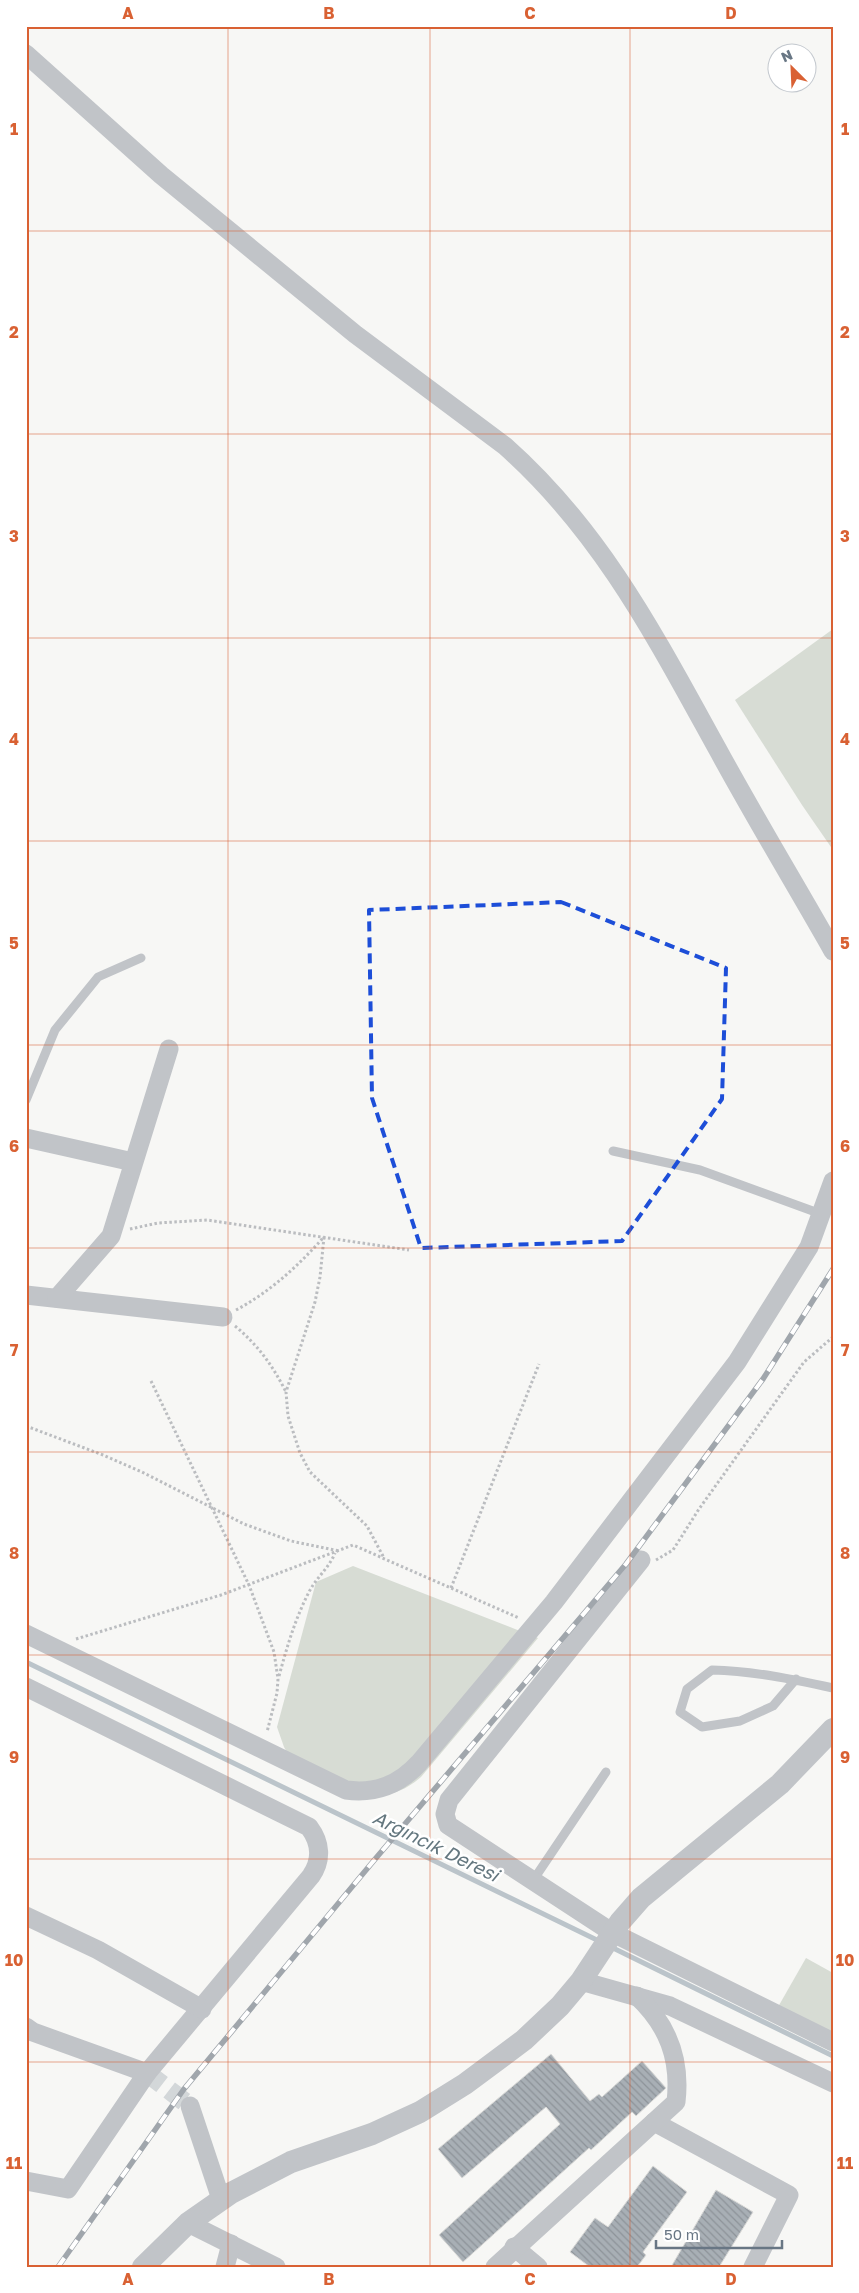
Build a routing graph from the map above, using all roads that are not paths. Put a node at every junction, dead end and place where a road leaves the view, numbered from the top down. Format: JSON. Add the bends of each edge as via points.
{"nodes":[{"id":1,"x":26,"y":54,"type":"edge"},
{"id":2,"x":833,"y":950,"type":"edge"},
{"id":3,"x":141,"y":958,"type":"dead end"},
{"id":4,"x":169,"y":1049,"type":"dead end"},
{"id":5,"x":26,"y":1100,"type":"edge"},
{"id":6,"x":26,"y":1138,"type":"edge"},
{"id":7,"x":613,"y":1151,"type":"dead end"},
{"id":8,"x":133,"y":1162,"type":"junction"},
{"id":9,"x":833,"y":1181,"type":"edge"},
{"id":10,"x":821,"y":1214,"type":"junction"},
{"id":11,"x":26,"y":1295,"type":"edge"},
{"id":12,"x":57,"y":1298,"type":"junction"},
{"id":13,"x":223,"y":1317,"type":"road end"},
{"id":14,"x":641,"y":1560,"type":"road end"},
{"id":15,"x":26,"y":1634,"type":"edge"},
{"id":16,"x":796,"y":1679,"type":"junction"},
{"id":17,"x":26,"y":1687,"type":"edge"},
{"id":18,"x":833,"y":1688,"type":"edge"},
{"id":19,"x":833,"y":1729,"type":"edge"},
{"id":20,"x":606,"y":1772,"type":"dead end"},
{"id":21,"x":532,"y":1882,"type":"junction"},
{"id":22,"x":26,"y":1916,"type":"edge"},
{"id":23,"x":611,"y":1936,"type":"junction"},
{"id":24,"x":587,"y":1974,"type":"junction"},
{"id":25,"x":637,"y":1996,"type":"junction"},
{"id":26,"x":202,"y":2009,"type":"junction"},
{"id":27,"x":26,"y":2027,"type":"edge"},
{"id":28,"x":833,"y":2042,"type":"edge"},
{"id":29,"x":147,"y":2073,"type":"junction"},
{"id":30,"x":833,"y":2083,"type":"edge"},
{"id":31,"x":190,"y":2106,"type":"tunnel mouth"},
{"id":32,"x":654,"y":2122,"type":"junction"},
{"id":33,"x":26,"y":2181,"type":"edge"},
{"id":34,"x":221,"y":2200,"type":"junction"},
{"id":35,"x":188,"y":2223,"type":"junction"},
{"id":36,"x":231,"y":2244,"type":"junction"},
{"id":37,"x":514,"y":2247,"type":"junction"},
{"id":38,"x":142,"y":2267,"type":"edge"},
{"id":39,"x":224,"y":2267,"type":"edge"},
{"id":40,"x":276,"y":2267,"type":"edge"},
{"id":41,"x":495,"y":2267,"type":"edge"},
{"id":42,"x":538,"y":2267,"type":"edge"},
{"id":43,"x":753,"y":2267,"type":"edge"}],
"edges":[{"from":1,"to":2,"type":"street","via":[[161,175],[355,334],[505,446],[554,493],[600,552],[656,637]]},
{"from":3,"to":5,"type":"lane","via":[[98,976],[55,1030]]},
{"from":4,"to":8,"type":"street"},
{"from":6,"to":8,"type":"street"},
{"from":7,"to":10,"type":"lane","via":[[700,1170]]},
{"from":8,"to":12,"type":"street","via":[[111,1236]]},
{"from":9,"to":10,"type":"street"},
{"from":10,"to":15,"type":"street","via":[[809,1247],[738,1362],[535,1625],[415,1767],[392,1785],[370,1791],[346,1790]]},
{"from":11,"to":12,"type":"street"},
{"from":12,"to":13,"type":"street"},
{"from":14,"to":21,"type":"street","via":[[449,1800],[445,1814],[448,1825]]},
{"from":16,"to":16,"type":"lane","via":[[712,1670],[687,1689],[680,1712],[702,1727],[740,1721],[773,1706]]},
{"from":16,"to":18,"type":"lane"},
{"from":17,"to":26,"type":"street","via":[[309,1828],[314,1834],[319,1856],[311,1876]]},
{"from":19,"to":23,"type":"street","via":[[780,1784],[641,1898]]},
{"from":20,"to":21,"type":"lane"},
{"from":21,"to":23,"type":"street"},
{"from":22,"to":26,"type":"street","via":[[98,1950]]},
{"from":23,"to":24,"type":"street"},
{"from":23,"to":28,"type":"street"},
{"from":24,"to":25,"type":"street"},
{"from":24,"to":34,"type":"street","via":[[560,2006],[524,2040],[443,2099],[388,2128],[260,2176]]},
{"from":25,"to":30,"type":"street","via":[[670,2006]]},
{"from":25,"to":32,"type":"street","via":[[666,2032],[678,2075],[676,2102]]},
{"from":26,"to":29,"type":"street"},
{"from":27,"to":29,"type":"street"},
{"from":29,"to":33,"type":"street","via":[[68,2189]]},
{"from":31,"to":34,"type":"street"},
{"from":32,"to":37,"type":"street"},
{"from":32,"to":43,"type":"street","via":[[789,2195]]},
{"from":34,"to":35,"type":"street"},
{"from":35,"to":36,"type":"street"},
{"from":35,"to":38,"type":"street"},
{"from":36,"to":39,"type":"street"},
{"from":36,"to":40,"type":"street"},
{"from":37,"to":41,"type":"street"},
{"from":37,"to":42,"type":"street"}]}
